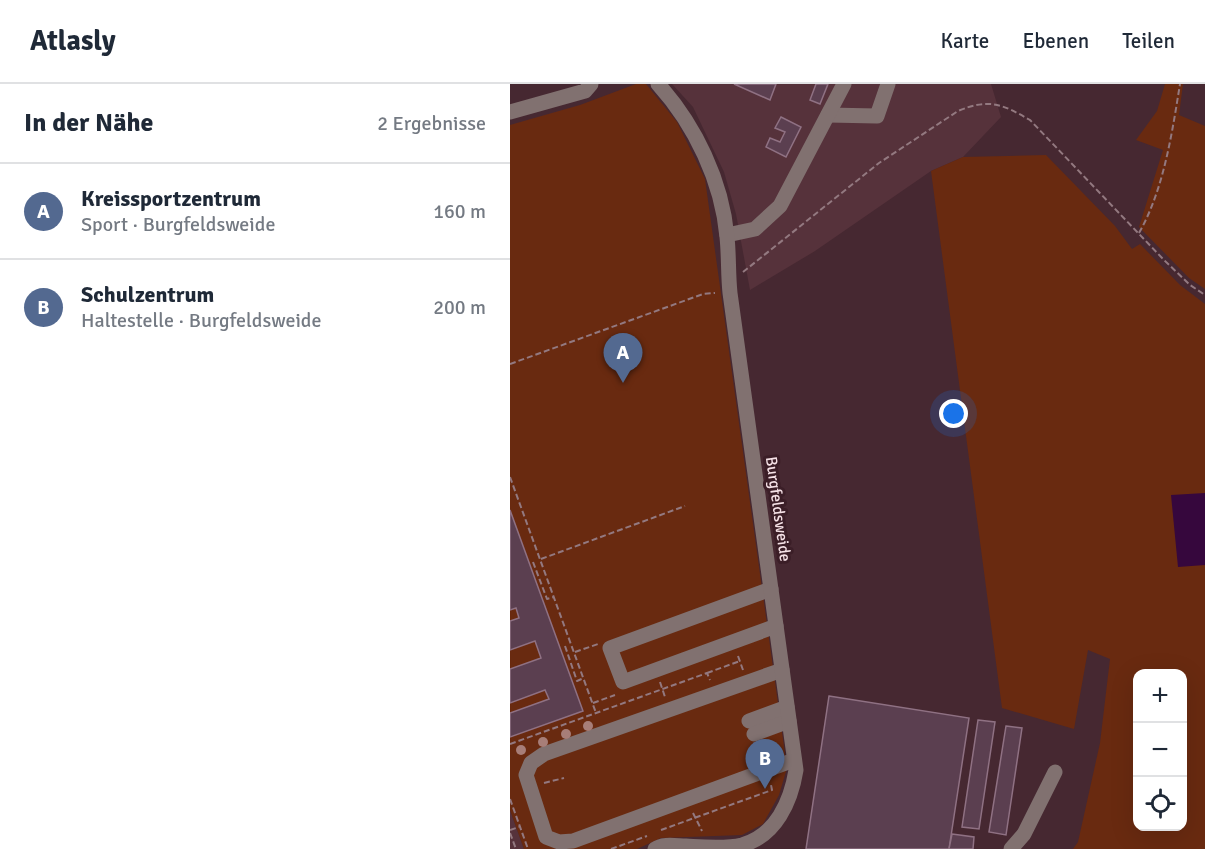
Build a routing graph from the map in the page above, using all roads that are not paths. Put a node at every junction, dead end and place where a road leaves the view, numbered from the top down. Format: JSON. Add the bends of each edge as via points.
{"nodes":[{"id":1,"x":591,"y":84,"type":"edge"},
{"id":2,"x":658,"y":84,"type":"edge"},
{"id":3,"x":844,"y":84,"type":"edge"},
{"id":4,"x":888,"y":84,"type":"edge"},
{"id":5,"x":510,"y":112,"type":"edge"},
{"id":6,"x":828,"y":115,"type":"junction"},
{"id":7,"x":727,"y":235,"type":"junction"},
{"id":8,"x":771,"y":589,"type":"junction"},
{"id":9,"x":776,"y":626,"type":"junction"},
{"id":10,"x":782,"y":670,"type":"junction"},
{"id":11,"x":788,"y":714,"type":"junction"},
{"id":12,"x":751,"y":727,"type":"dead end"},
{"id":13,"x":794,"y":760,"type":"junction"},
{"id":14,"x":1055,"y":772,"type":"dead end"},
{"id":15,"x":755,"y":845,"type":"edge"},
{"id":16,"x":655,"y":849,"type":"edge"},
{"id":17,"x":1011,"y":849,"type":"edge"}],
"edges":[{"from":1,"to":5,"type":"street","via":[[585,91]]},
{"from":2,"to":7,"type":"street","name":"Burgfeldsweide","via":[[687,122],[711,167]]},
{"from":3,"to":6,"type":"street"},
{"from":4,"to":6,"type":"street","via":[[877,116]]},
{"from":6,"to":7,"type":"street","via":[[780,206],[755,229]]},
{"from":7,"to":8,"type":"street","name":"Burgfeldsweide","via":[[729,288]]},
{"from":8,"to":9,"type":"street","name":"Burgfeldsweide"},
{"from":8,"to":9,"type":"street","via":[[610,648],[623,682]]},
{"from":9,"to":10,"type":"street","name":"Burgfeldsweide"},
{"from":10,"to":11,"type":"street","name":"Burgfeldsweide"},
{"from":10,"to":13,"type":"street","via":[[544,754],[531,763],[526,776],[546,837],[559,842],[573,841]]},
{"from":11,"to":12,"type":"street"},
{"from":11,"to":13,"type":"street","name":"Burgfeldsweide"},
{"from":13,"to":15,"type":"street","name":"Burgfeldsweide","via":[[792,792],[786,807]]},
{"from":14,"to":17,"type":"street","via":[[1024,834]]},
{"from":15,"to":16,"type":"street","name":"Burgfeldsweide","via":[[670,845]]}]}
